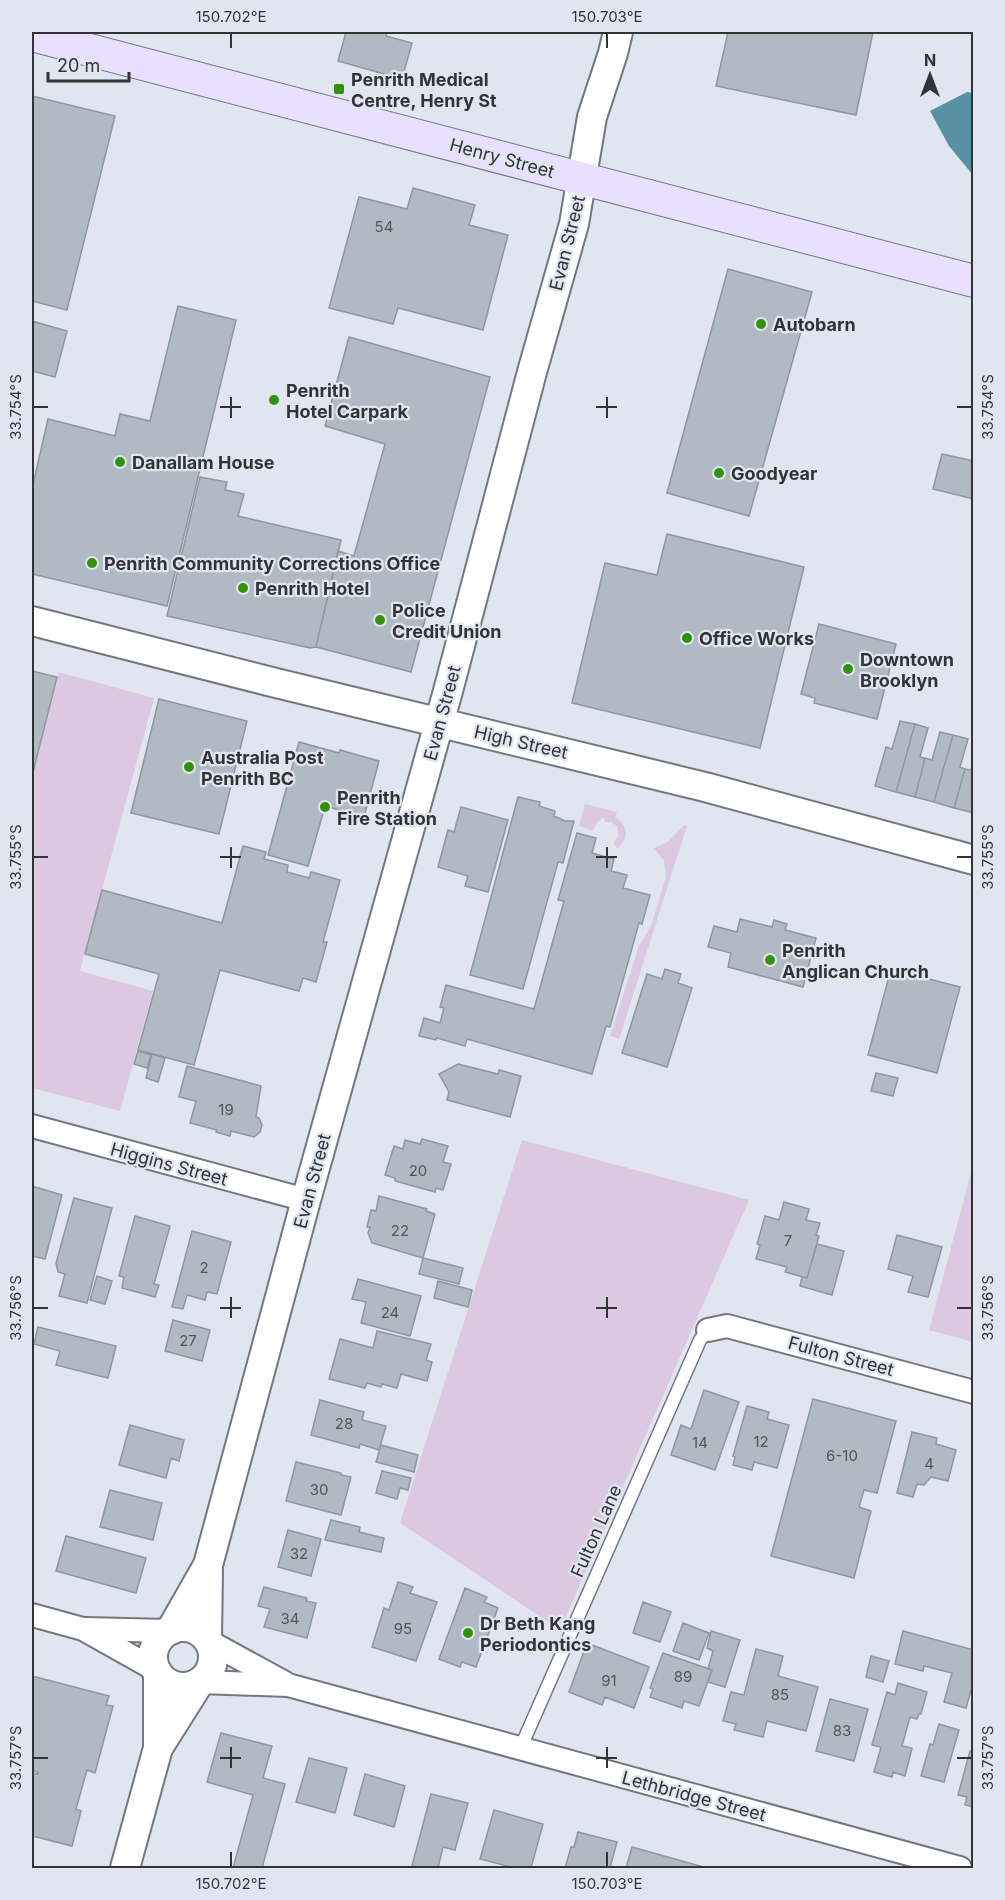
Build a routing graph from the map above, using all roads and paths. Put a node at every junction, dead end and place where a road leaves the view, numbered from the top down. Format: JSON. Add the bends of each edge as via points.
{"nodes":[{"id":1,"x":618,"y":32,"type":"edge"},
{"id":2,"x":32,"y":35,"type":"edge"},
{"id":3,"x":582,"y":179,"type":"junction"},
{"id":4,"x":974,"y":280,"type":"edge"},
{"id":5,"x":32,"y":621,"type":"edge"},
{"id":6,"x":439,"y":723,"type":"junction"},
{"id":7,"x":974,"y":860,"type":"edge"},
{"id":8,"x":32,"y":1126,"type":"edge"},
{"id":9,"x":306,"y":1200,"type":"junction"},
{"id":10,"x":708,"y":1330,"type":"joint"},
{"id":11,"x":974,"y":1392,"type":"edge"},
{"id":12,"x":208,"y":1566,"type":"junction"},
{"id":13,"x":32,"y":1615,"type":"edge"},
{"id":14,"x":83,"y":1629,"type":"junction"},
{"id":15,"x":170,"y":1630,"type":"junction"},
{"id":16,"x":208,"y":1640,"type":"junction"},
{"id":17,"x":157,"y":1672,"type":"junction"},
{"id":18,"x":200,"y":1683,"type":"junction"},
{"id":19,"x":288,"y":1685,"type":"junction"},
{"id":20,"x":158,"y":1748,"type":"junction"},
{"id":21,"x":520,"y":1749,"type":"junction"},
{"id":22,"x":125,"y":1869,"type":"edge"},
{"id":23,"x":960,"y":1869,"type":"edge"}],
"edges":[{"from":1,"to":3,"type":"street","name":"Evan Street","via":[[592,117]]},
{"from":2,"to":3,"type":"main road","name":"Henry Street"},
{"from":3,"to":4,"type":"main road","name":"Henry Street"},
{"from":3,"to":6,"type":"street","name":"Evan Street","via":[[574,224]]},
{"from":5,"to":6,"type":"street","name":"High Street"},
{"from":6,"to":7,"type":"street","name":"High Street","via":[[758,800]]},
{"from":6,"to":9,"type":"street","name":"Evan Street"},
{"from":8,"to":9,"type":"street","name":"Higgins Street"},
{"from":9,"to":12,"type":"street","name":"Evan Street"},
{"from":10,"to":11,"type":"street","name":"Fulton Street","via":[[727,1326]]},
{"from":10,"to":21,"type":"lane","name":"Fulton Lane","via":[[700,1340]]},
{"from":12,"to":15,"type":"street","name":"Evan Street"},
{"from":12,"to":16,"type":"street","name":"Evan Street"},
{"from":13,"to":14,"type":"street"},
{"from":14,"to":15,"type":"street"},
{"from":14,"to":17,"type":"street"},
{"from":15,"to":16,"type":"street","via":[[195,1629]]},
{"from":15,"to":17,"type":"street","via":[[156,1644]]},
{"from":16,"to":18,"type":"street","via":[[213,1649],[212,1668]]},
{"from":16,"to":19,"type":"street","name":"Lethbridge Street"},
{"from":17,"to":18,"type":"street","via":[[172,1685]]},
{"from":17,"to":20,"type":"street"},
{"from":18,"to":19,"type":"street","name":"Lethbridge Street"},
{"from":18,"to":20,"type":"street"},
{"from":19,"to":21,"type":"street","name":"Lethbridge Street"},
{"from":20,"to":22,"type":"street"},
{"from":21,"to":23,"type":"street","name":"Lethbridge Street"}]}
